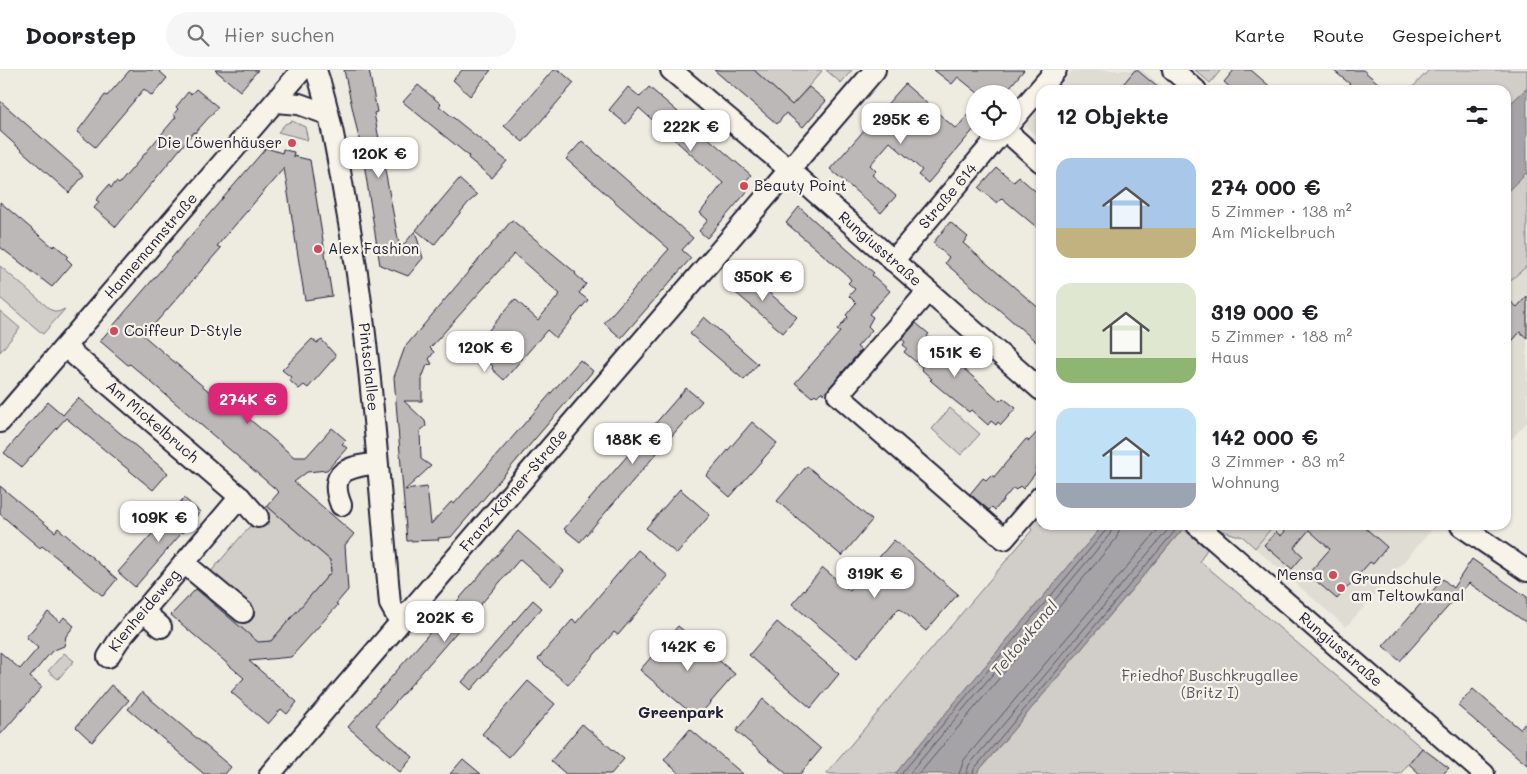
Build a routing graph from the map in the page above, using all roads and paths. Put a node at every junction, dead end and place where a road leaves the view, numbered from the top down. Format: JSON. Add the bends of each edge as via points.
{"nodes":[{"id":1,"x":302,"y":70,"type":"edge"},
{"id":2,"x":316,"y":70,"type":"edge"},
{"id":3,"x":671,"y":70,"type":"edge"},
{"id":4,"x":876,"y":70,"type":"edge"},
{"id":5,"x":1056,"y":70,"type":"edge"},
{"id":6,"x":1172,"y":70,"type":"edge"},
{"id":7,"x":1043,"y":85,"type":"edge"},
{"id":8,"x":1190,"y":85,"type":"edge"},
{"id":9,"x":1036,"y":93,"type":"edge"},
{"id":10,"x":276,"y":102,"type":"junction"},
{"id":11,"x":1021,"y":110,"type":"edge"},
{"id":12,"x":327,"y":114,"type":"junction"},
{"id":13,"x":996,"y":140,"type":"edge"},
{"id":14,"x":1015,"y":140,"type":"edge"},
{"id":15,"x":1036,"y":158,"type":"edge"},
{"id":16,"x":790,"y":171,"type":"junction"},
{"id":17,"x":893,"y":261,"type":"junction"},
{"id":18,"x":928,"y":291,"type":"junction"},
{"id":19,"x":65,"y":347,"type":"junction"},
{"id":20,"x":1036,"y":386,"type":"edge"},
{"id":21,"x":0,"y":422,"type":"edge"},
{"id":22,"x":377,"y":463,"type":"junction"},
{"id":23,"x":240,"y":497,"type":"junction"},
{"id":24,"x":1036,"y":502,"type":"edge"},
{"id":25,"x":341,"y":505,"type":"dead end"},
{"id":26,"x":258,"y":516,"type":"dead end"},
{"id":27,"x":1203,"y":530,"type":"edge"},
{"id":28,"x":1467,"y":530,"type":"edge"},
{"id":29,"x":184,"y":563,"type":"junction"},
{"id":30,"x":1527,"y":571,"type":"edge"},
{"id":31,"x":143,"y":611,"type":"junction"},
{"id":32,"x":242,"y":612,"type":"dead end"},
{"id":33,"x":400,"y":622,"type":"junction"},
{"id":34,"x":161,"y":627,"type":"dead end"},
{"id":35,"x":108,"y":657,"type":"dead end"},
{"id":36,"x":270,"y":774,"type":"edge"},
{"id":37,"x":1484,"y":774,"type":"edge"}],
"edges":[{"from":1,"to":10,"type":"street","name":"Hannemannstraße"},
{"from":2,"to":12,"type":"street","name":"Pintschallee"},
{"from":3,"to":16,"type":"street","name":"Rungiusstraße"},
{"from":4,"to":16,"type":"street","name":"Franz-Körner-Straße"},
{"from":5,"to":7,"type":"street"},
{"from":6,"to":8,"type":"street"},
{"from":9,"to":11,"type":"street"},
{"from":10,"to":12,"type":"street","via":[[299,104]]},
{"from":10,"to":19,"type":"street","name":"Hannemannstraße"},
{"from":12,"to":22,"type":"street","name":"Pintschallee","via":[[363,313]]},
{"from":13,"to":17,"type":"street","name":"Straße 614"},
{"from":14,"to":15,"type":"street","name":"Straße 614"},
{"from":16,"to":17,"type":"street","name":"Rungiusstraße"},
{"from":16,"to":33,"type":"street","name":"Franz-Körner-Straße"},
{"from":17,"to":18,"type":"street","name":"Rungiusstraße"},
{"from":18,"to":20,"type":"street","name":"Rungiusstraße"},
{"from":18,"to":24,"type":"street","via":[[838,395],[1004,539]]},
{"from":19,"to":21,"type":"street","name":"Hannemannstraße"},
{"from":19,"to":23,"type":"street","name":"Am Mickelbruch"},
{"from":22,"to":25,"type":"street","via":[[351,466],[340,475],[336,488]]},
{"from":22,"to":33,"type":"street","name":"Pintschallee","via":[[390,604]]},
{"from":23,"to":26,"type":"street","name":"Am Mickelbruch"},
{"from":23,"to":29,"type":"street","name":"Kienheideweg"},
{"from":27,"to":37,"type":"street","name":"Rungiusstraße"},
{"from":28,"to":30,"type":"street"},
{"from":29,"to":31,"type":"street","name":"Kienheideweg"},
{"from":29,"to":32,"type":"street"},
{"from":31,"to":34,"type":"street"},
{"from":31,"to":35,"type":"street","name":"Kienheideweg"},
{"from":33,"to":36,"type":"street","name":"Franz-Körner-Straße"}]}
